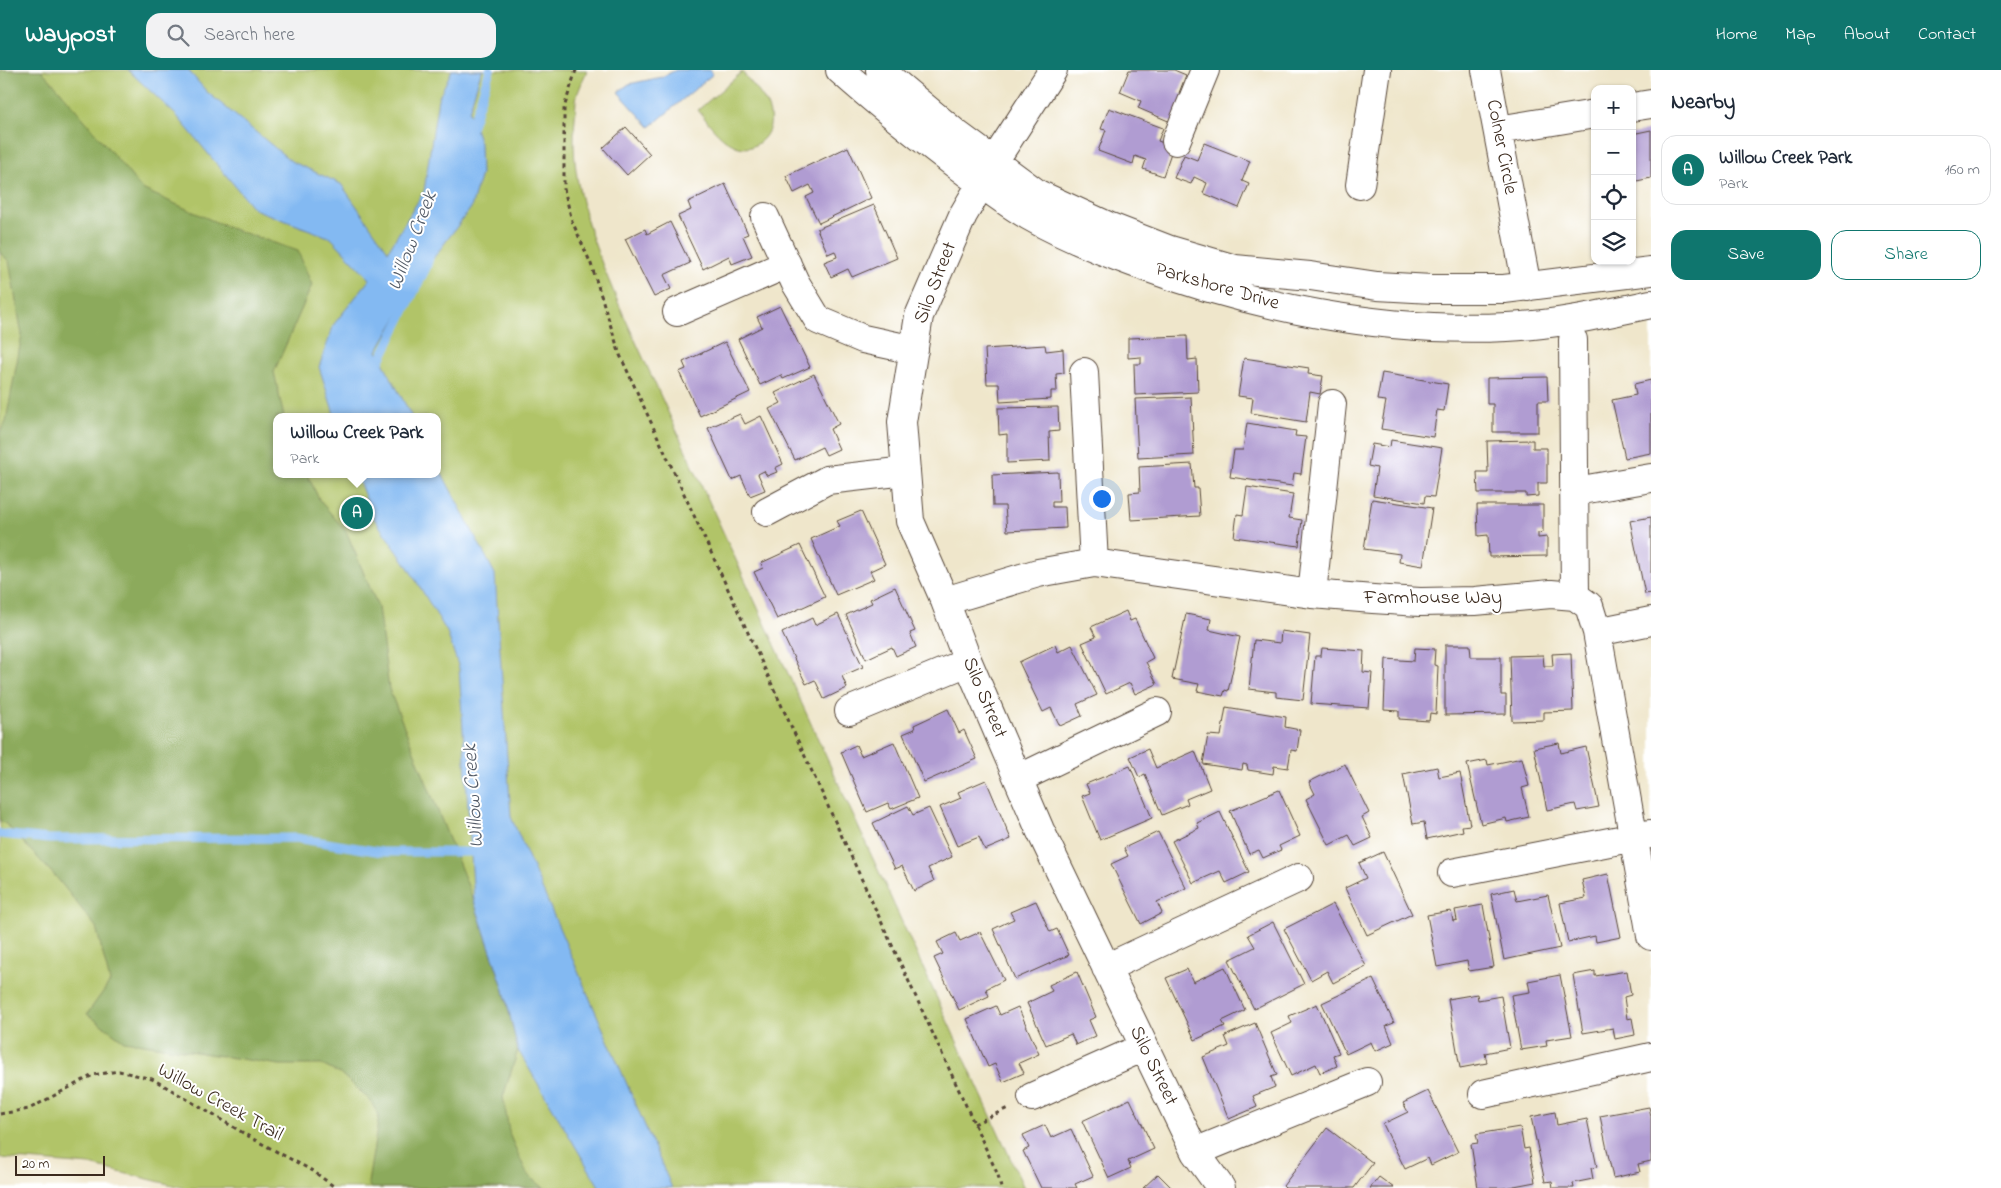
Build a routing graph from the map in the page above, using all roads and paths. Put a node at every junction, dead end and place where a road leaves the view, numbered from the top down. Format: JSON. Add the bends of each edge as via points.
{"nodes":[{"id":1,"x":576,"y":70,"type":"edge"},
{"id":2,"x":840,"y":70,"type":"edge"},
{"id":3,"x":880,"y":70,"type":"edge"},
{"id":4,"x":1053,"y":70,"type":"edge"},
{"id":5,"x":1205,"y":70,"type":"edge"},
{"id":6,"x":1377,"y":70,"type":"edge"},
{"id":7,"x":1486,"y":70,"type":"edge"},
{"id":8,"x":1651,"y":104,"type":"edge"},
{"id":9,"x":1636,"y":106,"type":"edge"},
{"id":10,"x":1591,"y":115,"type":"edge"},
{"id":11,"x":1498,"y":130,"type":"junction"},
{"id":12,"x":1176,"y":141,"type":"dead end"},
{"id":13,"x":994,"y":160,"type":"junction"},
{"id":14,"x":981,"y":184,"type":"junction"},
{"id":15,"x":1360,"y":185,"type":"dead end"},
{"id":16,"x":765,"y":217,"type":"dead end"},
{"id":17,"x":787,"y":264,"type":"junction"},
{"id":18,"x":1651,"y":272,"type":"edge"},
{"id":19,"x":1527,"y":287,"type":"junction"},
{"id":20,"x":1651,"y":304,"type":"edge"},
{"id":21,"x":677,"y":312,"type":"dead end"},
{"id":22,"x":1573,"y":340,"type":"dead end"},
{"id":23,"x":914,"y":350,"type":"junction"},
{"id":24,"x":1084,"y":372,"type":"dead end"},
{"id":25,"x":1332,"y":404,"type":"dead end"},
{"id":26,"x":906,"y":471,"type":"junction"},
{"id":27,"x":1651,"y":478,"type":"edge"},
{"id":28,"x":1576,"y":491,"type":"junction"},
{"id":29,"x":767,"y":512,"type":"dead end"},
{"id":30,"x":1094,"y":563,"type":"junction"},
{"id":31,"x":1312,"y":594,"type":"junction"},
{"id":32,"x":1575,"y":596,"type":"junction"},
{"id":33,"x":945,"y":602,"type":"junction"},
{"id":34,"x":1651,"y":620,"type":"edge"},
{"id":35,"x":1597,"y":632,"type":"junction"},
{"id":36,"x":968,"y":662,"type":"junction"},
{"id":37,"x":849,"y":711,"type":"dead end"},
{"id":38,"x":1157,"y":712,"type":"dead end"},
{"id":39,"x":1018,"y":779,"type":"junction"},
{"id":40,"x":1642,"y":836,"type":"edge"},
{"id":41,"x":1452,"y":873,"type":"dead end"},
{"id":42,"x":1299,"y":878,"type":"dead end"},
{"id":43,"x":1651,"y":936,"type":"edge"},
{"id":44,"x":1106,"y":968,"type":"junction"},
{"id":45,"x":1144,"y":1047,"type":"junction"},
{"id":46,"x":1651,"y":1057,"type":"edge"},
{"id":47,"x":1366,"y":1082,"type":"dead end"},
{"id":48,"x":1483,"y":1094,"type":"dead end"},
{"id":49,"x":1032,"y":1097,"type":"joint"},
{"id":50,"x":0,"y":1114,"type":"edge"},
{"id":51,"x":974,"y":1124,"type":"junction"},
{"id":52,"x":1195,"y":1152,"type":"junction"},
{"id":53,"x":336,"y":1188,"type":"edge"},
{"id":54,"x":1001,"y":1188,"type":"edge"},
{"id":55,"x":1221,"y":1188,"type":"edge"}],
"edges":[{"from":1,"to":51,"type":"path","via":[[564,108],[564,189],[572,221],[591,264],[620,355]]},
{"from":2,"to":14,"type":"street","name":"Parkshore Drive"},
{"from":3,"to":13,"type":"street","name":"Parkshore Drive","via":[[954,132]]},
{"from":4,"to":13,"type":"street","name":"Silo Street"},
{"from":5,"to":12,"type":"street"},
{"from":6,"to":15,"type":"street"},
{"from":7,"to":11,"type":"street","name":"Colner Circle"},
{"from":8,"to":9,"type":"street"},
{"from":10,"to":11,"type":"street"},
{"from":11,"to":19,"type":"street","name":"Colner Circle"},
{"from":13,"to":14,"type":"street","name":"Silo Street"},
{"from":13,"to":19,"type":"street","name":"Parkshore Drive","via":[[1038,194],[1108,226],[1170,250],[1235,269],[1386,286]]},
{"from":14,"to":20,"type":"street","name":"Parkshore Drive","via":[[1029,216],[1102,251],[1223,292],[1305,310],[1411,326],[1489,328],[1557,322]]},
{"from":14,"to":23,"type":"street","name":"Silo Street","via":[[963,215],[920,316]]},
{"from":16,"to":17,"type":"street"},
{"from":17,"to":21,"type":"street"},
{"from":17,"to":23,"type":"street","via":[[818,320],[862,339]]},
{"from":18,"to":19,"type":"street","name":"Parkshore Drive"},
{"from":22,"to":28,"type":"street"},
{"from":23,"to":26,"type":"street","name":"Silo Street","via":[[902,422]]},
{"from":24,"to":30,"type":"street"},
{"from":25,"to":31,"type":"street"},
{"from":26,"to":29,"type":"street","via":[[827,480]]},
{"from":26,"to":33,"type":"street","name":"Silo Street","via":[[910,521]]},
{"from":27,"to":28,"type":"street"},
{"from":28,"to":32,"type":"street"},
{"from":30,"to":31,"type":"street","name":"Farmhouse Way"},
{"from":30,"to":33,"type":"street","name":"Farmhouse Way","via":[[1038,573]]},
{"from":31,"to":32,"type":"street","name":"Farmhouse Way","via":[[1420,602],[1551,594]]},
{"from":32,"to":35,"type":"street","via":[[1589,606]]},
{"from":33,"to":36,"type":"street","name":"Silo Street"},
{"from":34,"to":35,"type":"street"},
{"from":35,"to":40,"type":"street"},
{"from":36,"to":37,"type":"street"},
{"from":36,"to":39,"type":"street","name":"Silo Street"},
{"from":38,"to":39,"type":"street"},
{"from":39,"to":44,"type":"street","name":"Silo Street"},
{"from":40,"to":41,"type":"street"},
{"from":40,"to":43,"type":"street"},
{"from":42,"to":44,"type":"street"},
{"from":44,"to":45,"type":"street","name":"Silo Street"},
{"from":45,"to":49,"type":"street"},
{"from":45,"to":52,"type":"street","name":"Silo Street"},
{"from":46,"to":48,"type":"street"},
{"from":47,"to":52,"type":"street"},
{"from":49,"to":51,"type":"path"},
{"from":50,"to":53,"type":"path","name":"Willow Creek Trail","via":[[29,1109],[93,1075],[119,1071],[152,1079],[313,1171]]},
{"from":51,"to":54,"type":"path"},
{"from":52,"to":55,"type":"street","name":"Silo Street"}]}
